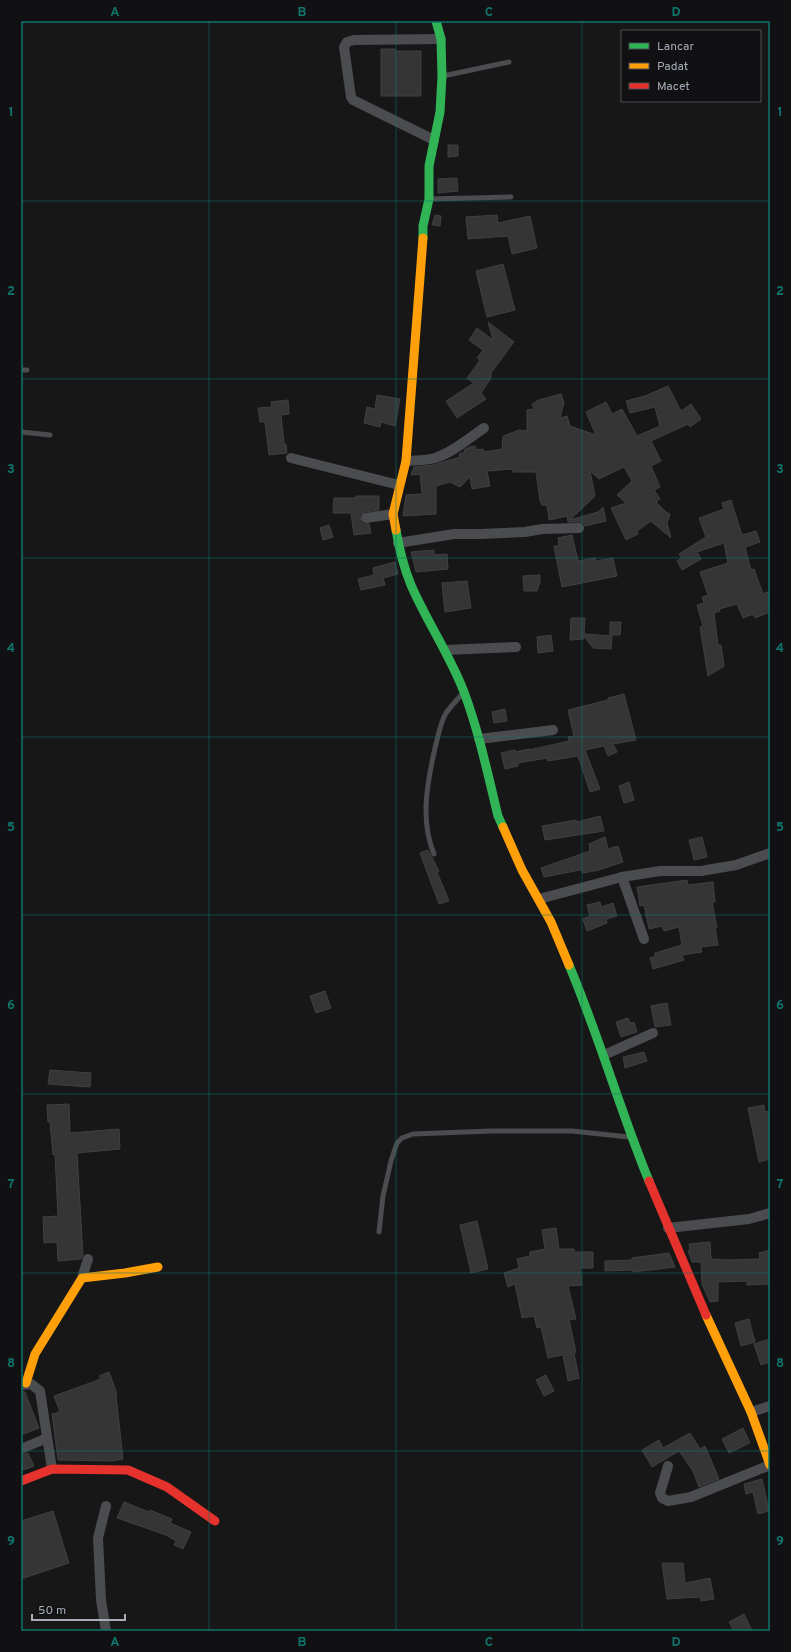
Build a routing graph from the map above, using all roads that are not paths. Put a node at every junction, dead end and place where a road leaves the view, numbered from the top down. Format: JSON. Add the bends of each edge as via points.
{"nodes":[{"id":1,"x":436,"y":21,"type":"edge"},
{"id":2,"x":441,"y":39,"type":"junction"},
{"id":3,"x":509,"y":62,"type":"dead end"},
{"id":4,"x":442,"y":76,"type":"junction"},
{"id":5,"x":434,"y":140,"type":"junction"},
{"id":6,"x":511,"y":197,"type":"dead end"},
{"id":7,"x":429,"y":199,"type":"junction"},
{"id":8,"x":484,"y":428,"type":"dead end"},
{"id":9,"x":21,"y":432,"type":"edge"},
{"id":10,"x":50,"y":435,"type":"dead end"},
{"id":11,"x":291,"y":458,"type":"dead end"},
{"id":12,"x":406,"y":461,"type":"junction"},
{"id":13,"x":399,"y":485,"type":"junction"},
{"id":14,"x":393,"y":514,"type":"junction"},
{"id":15,"x":366,"y":518,"type":"dead end"},
{"id":16,"x":579,"y":528,"type":"dead end"},
{"id":17,"x":398,"y":543,"type":"junction"},
{"id":18,"x":516,"y":647,"type":"dead end"},
{"id":19,"x":445,"y":650,"type":"junction"},
{"id":20,"x":464,"y":692,"type":"junction"},
{"id":21,"x":553,"y":730,"type":"dead end"},
{"id":22,"x":479,"y":739,"type":"junction"},
{"id":23,"x":434,"y":854,"type":"dead end"},
{"id":24,"x":770,"y":854,"type":"edge"},
{"id":25,"x":622,"y":877,"type":"junction"},
{"id":26,"x":539,"y":899,"type":"junction"},
{"id":27,"x":644,"y":939,"type":"dead end"},
{"id":28,"x":653,"y":1033,"type":"dead end"},
{"id":29,"x":604,"y":1055,"type":"junction"},
{"id":30,"x":632,"y":1137,"type":"junction"},
{"id":31,"x":770,"y":1213,"type":"edge"},
{"id":32,"x":668,"y":1228,"type":"junction"},
{"id":33,"x":379,"y":1232,"type":"dead end"},
{"id":34,"x":88,"y":1259,"type":"dead end"},
{"id":35,"x":158,"y":1267,"type":"dead end"},
{"id":36,"x":82,"y":1278,"type":"junction"},
{"id":37,"x":24,"y":1384,"type":"edge"},
{"id":38,"x":770,"y":1406,"type":"edge"},
{"id":39,"x":751,"y":1412,"type":"junction"},
{"id":40,"x":47,"y":1438,"type":"junction"},
{"id":41,"x":21,"y":1449,"type":"edge"},
{"id":42,"x":770,"y":1465,"type":"edge"},
{"id":43,"x":668,"y":1466,"type":"dead end"},
{"id":44,"x":52,"y":1469,"type":"junction"},
{"id":45,"x":21,"y":1481,"type":"edge"},
{"id":46,"x":106,"y":1506,"type":"dead end"},
{"id":47,"x":215,"y":1521,"type":"dead end"},
{"id":48,"x":106,"y":1631,"type":"edge"}],
"edges":[{"from":1,"to":2,"type":"street"},
{"from":2,"to":4,"type":"street"},
{"from":2,"to":5,"type":"street","via":[[354,40],[347,42],[344,47],[353,100]]},
{"from":3,"to":4,"type":"lane"},
{"from":4,"to":5,"type":"street","via":[[440,112]]},
{"from":5,"to":7,"type":"street","via":[[429,166]]},
{"from":6,"to":7,"type":"lane"},
{"from":7,"to":12,"type":"street","via":[[423,226]]},
{"from":8,"to":12,"type":"street","via":[[436,458]]},
{"from":9,"to":10,"type":"lane"},
{"from":11,"to":13,"type":"street"},
{"from":12,"to":13,"type":"street"},
{"from":13,"to":14,"type":"street"},
{"from":14,"to":15,"type":"street"},
{"from":14,"to":17,"type":"street"},
{"from":16,"to":17,"type":"street","via":[[454,534]]},
{"from":17,"to":19,"type":"street","via":[[411,585]]},
{"from":18,"to":19,"type":"street"},
{"from":19,"to":20,"type":"street"},
{"from":20,"to":22,"type":"street"},
{"from":20,"to":23,"type":"lane","via":[[446,713],[428,778],[428,839]]},
{"from":21,"to":22,"type":"street"},
{"from":22,"to":26,"type":"street","via":[[498,816],[522,870]]},
{"from":24,"to":25,"type":"street","via":[[736,865],[701,871],[660,871]]},
{"from":25,"to":26,"type":"street"},
{"from":25,"to":27,"type":"street"},
{"from":26,"to":29,"type":"street","via":[[551,922]]},
{"from":28,"to":29,"type":"street"},
{"from":29,"to":30,"type":"street"},
{"from":30,"to":32,"type":"street"},
{"from":30,"to":33,"type":"lane","via":[[572,1131],[492,1131],[413,1134],[402,1138],[397,1143],[391,1161],[383,1196]]},
{"from":31,"to":32,"type":"street","via":[[749,1219]]},
{"from":32,"to":39,"type":"street"},
{"from":34,"to":36,"type":"street"},
{"from":35,"to":36,"type":"street"},
{"from":36,"to":37,"type":"street","via":[[35,1354]]},
{"from":37,"to":40,"type":"street","via":[[35,1386],[40,1392]]},
{"from":38,"to":39,"type":"street"},
{"from":39,"to":42,"type":"street"},
{"from":40,"to":41,"type":"street"},
{"from":40,"to":44,"type":"street"},
{"from":42,"to":43,"type":"street","via":[[676,1501],[668,1501],[662,1498],[660,1493]]},
{"from":44,"to":45,"type":"street"},
{"from":44,"to":47,"type":"street","via":[[128,1470],[167,1487]]},
{"from":46,"to":48,"type":"street","via":[[98,1538],[101,1600]]}]}
